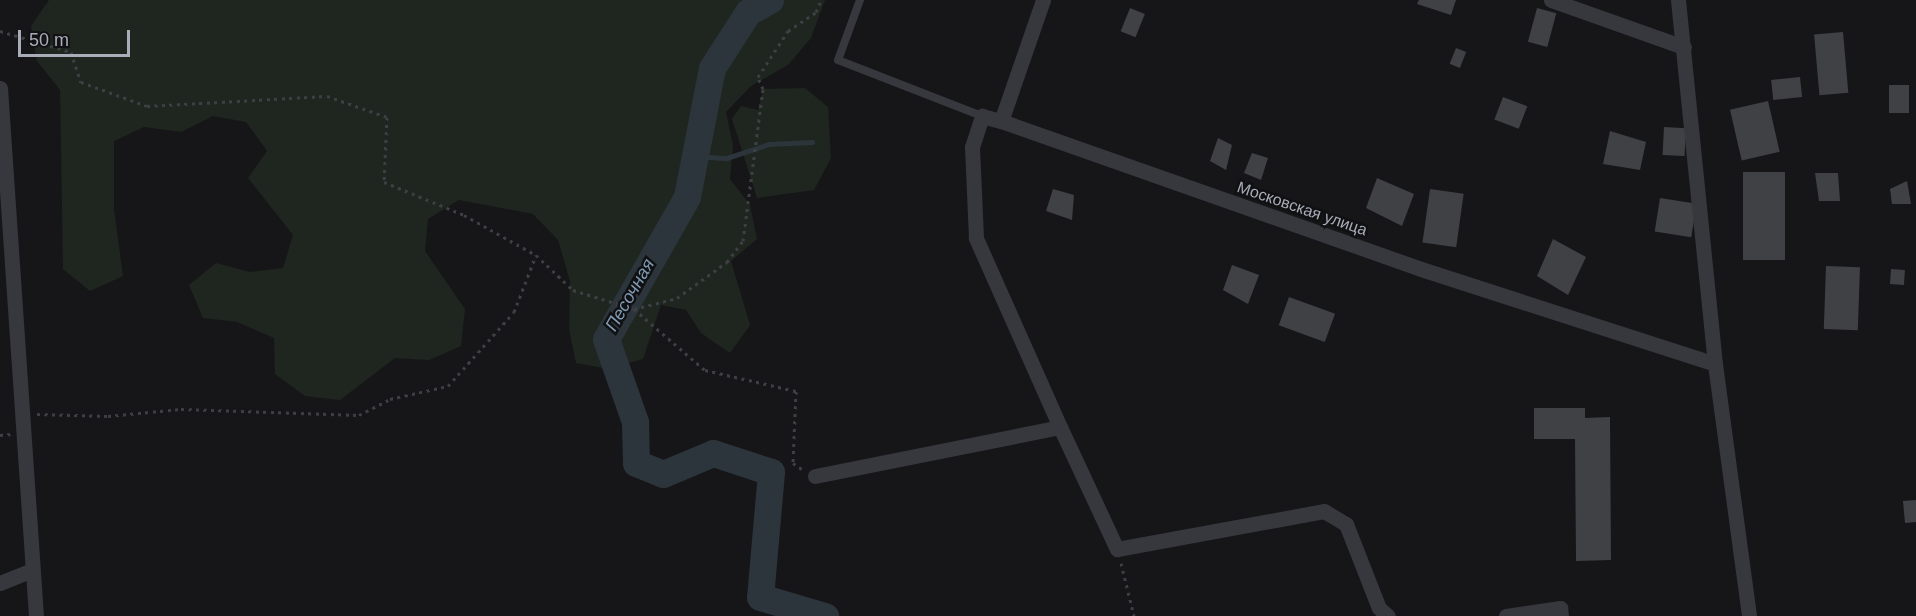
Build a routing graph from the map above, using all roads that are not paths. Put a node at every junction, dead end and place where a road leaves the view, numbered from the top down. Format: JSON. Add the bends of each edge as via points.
{"nodes":[{"id":1,"x":860,"y":0,"type":"edge"},
{"id":2,"x":1043,"y":0,"type":"edge"},
{"id":3,"x":1551,"y":0,"type":"edge"},
{"id":4,"x":1677,"y":0,"type":"edge"},
{"id":5,"x":1684,"y":47,"type":"junction"},
{"id":6,"x":0,"y":88,"type":"edge"},
{"id":7,"x":982,"y":116,"type":"junction"},
{"id":8,"x":1001,"y":121,"type":"junction"},
{"id":9,"x":1715,"y":364,"type":"junction"},
{"id":10,"x":1060,"y":427,"type":"junction"},
{"id":11,"x":815,"y":476,"type":"road end"},
{"id":12,"x":32,"y":570,"type":"junction"},
{"id":13,"x":0,"y":583,"type":"edge"},
{"id":14,"x":36,"y":616,"type":"edge"},
{"id":15,"x":1388,"y":616,"type":"edge"},
{"id":16,"x":1506,"y":616,"type":"edge"},
{"id":17,"x":1561,"y":616,"type":"edge"},
{"id":18,"x":1749,"y":616,"type":"edge"}],
"edges":[{"from":1,"to":7,"type":"lane","via":[[838,60]]},
{"from":2,"to":8,"type":"street"},
{"from":3,"to":5,"type":"street"},
{"from":4,"to":5,"type":"street"},
{"from":5,"to":9,"type":"street"},
{"from":6,"to":12,"type":"street"},
{"from":7,"to":8,"type":"street","name":"Московская улица"},
{"from":7,"to":10,"type":"street","via":[[972,147],[976,238]]},
{"from":8,"to":9,"type":"street","name":"Московская улица","via":[[1409,265]]},
{"from":9,"to":18,"type":"street"},
{"from":10,"to":11,"type":"street"},
{"from":10,"to":15,"type":"street","via":[[1117,549],[1324,511],[1346,524],[1379,608]]},
{"from":12,"to":13,"type":"street"},
{"from":12,"to":14,"type":"street"},
{"from":16,"to":17,"type":"street","via":[[1560,608]]}]}
